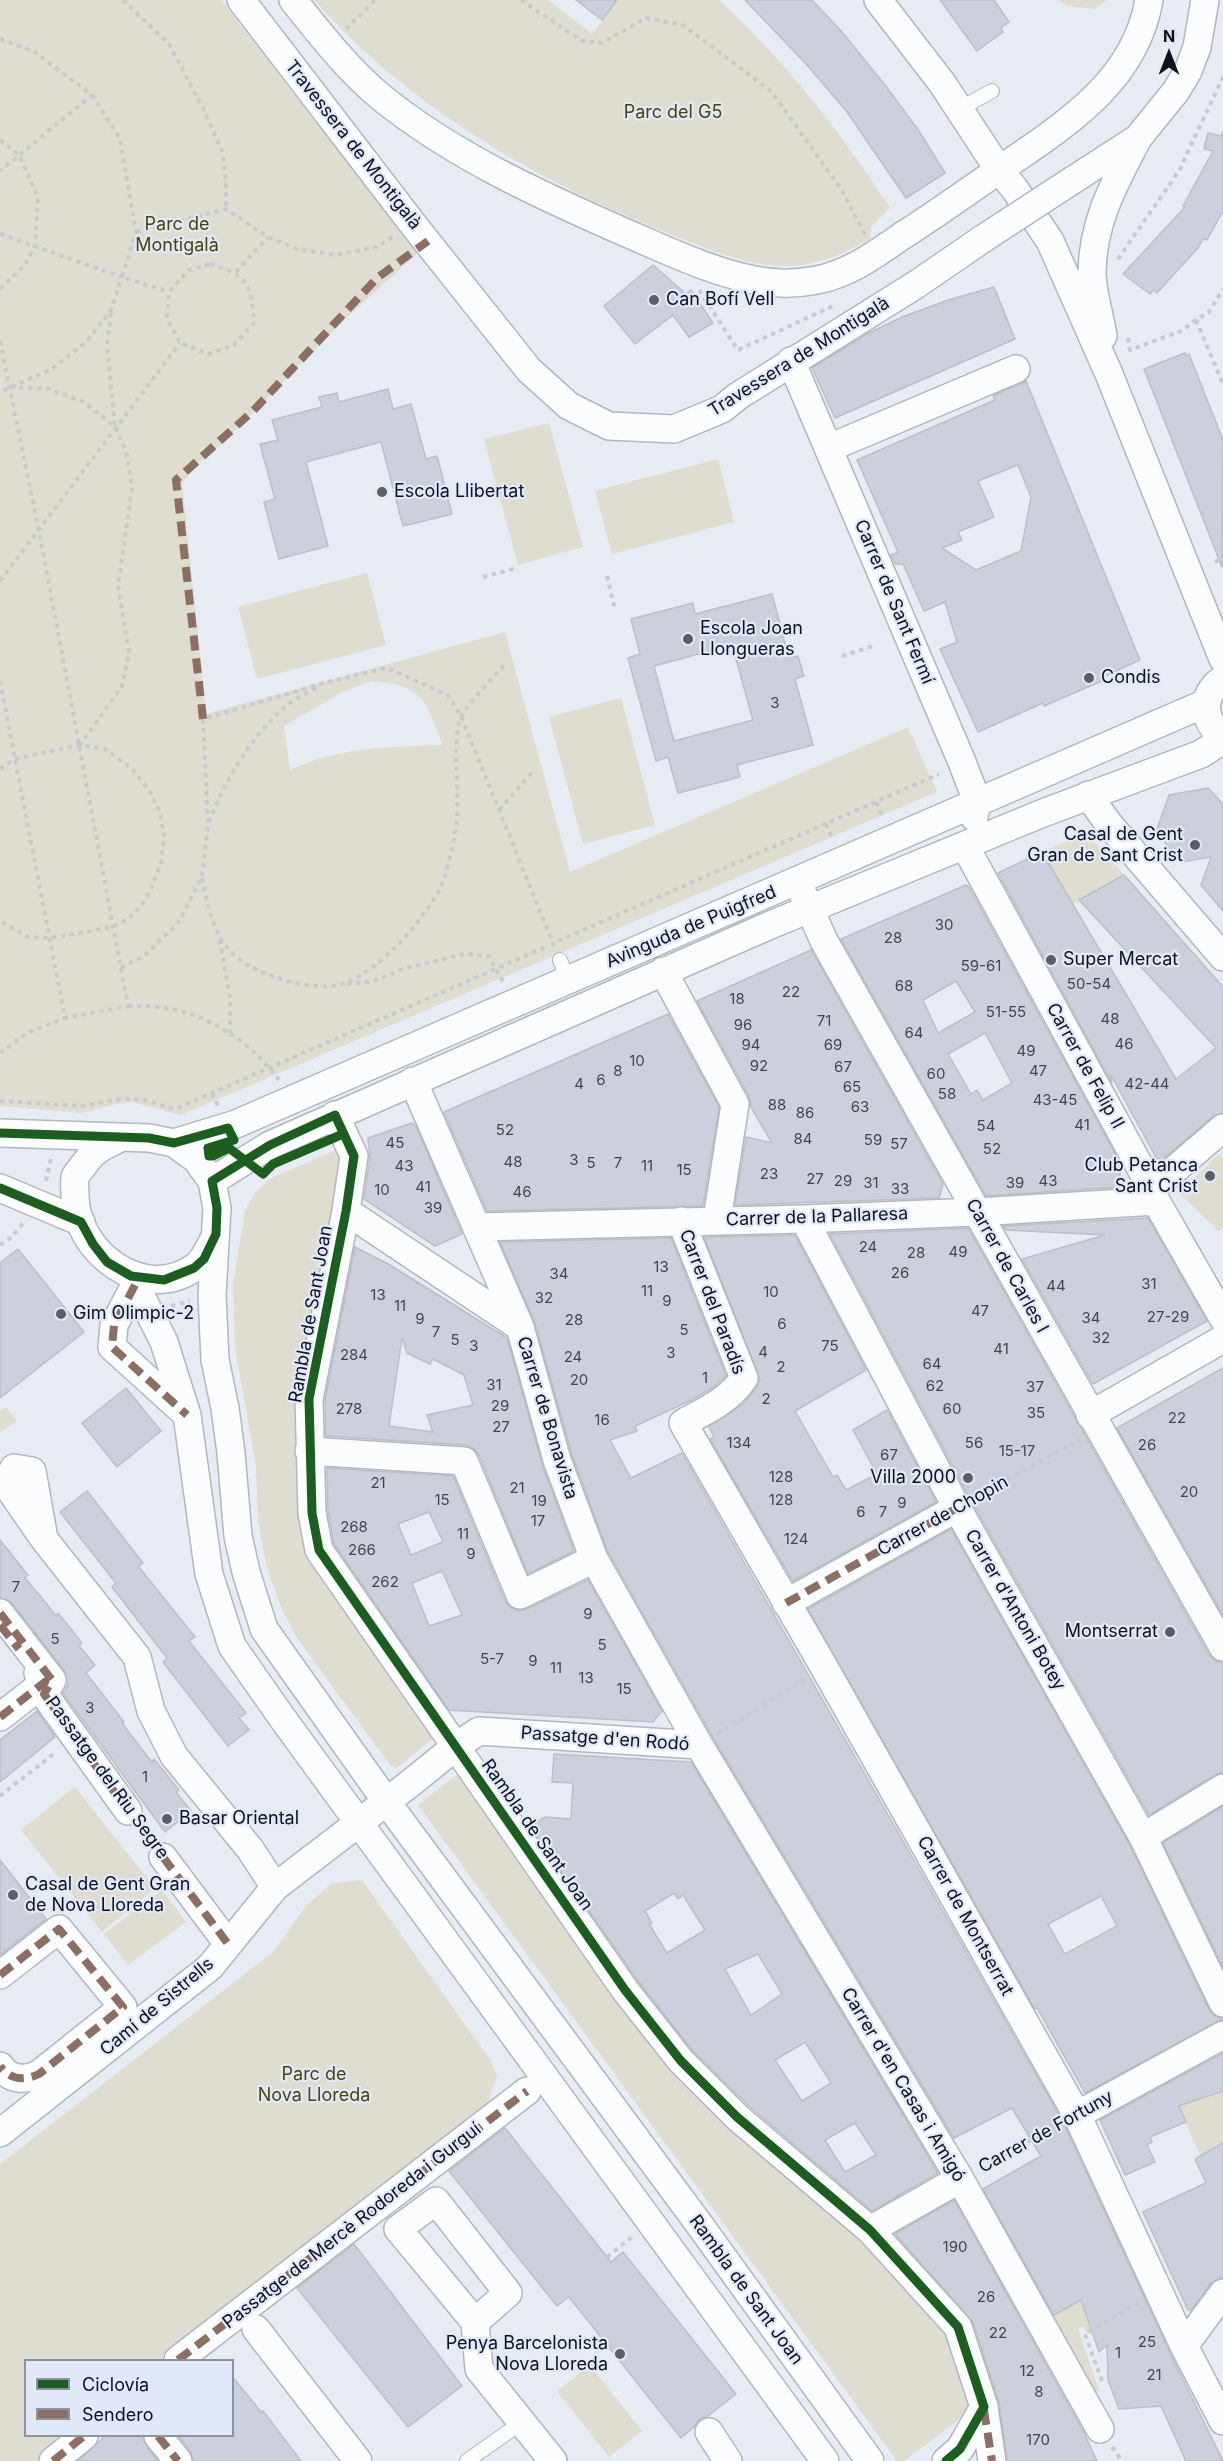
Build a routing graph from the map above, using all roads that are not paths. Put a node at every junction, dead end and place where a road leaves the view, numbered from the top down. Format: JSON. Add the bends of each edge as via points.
{"nodes":[{"id":1,"x":241,"y":0,"type":"edge"},
{"id":2,"x":293,"y":0,"type":"edge"},
{"id":3,"x":878,"y":0,"type":"edge"},
{"id":4,"x":1149,"y":0,"type":"edge"},
{"id":5,"x":1205,"y":0,"type":"edge"},
{"id":6,"x":992,"y":91,"type":"dead end"},
{"id":7,"x":959,"y":109,"type":"junction"},
{"id":8,"x":1138,"y":138,"type":"junction"},
{"id":9,"x":999,"y":170,"type":"junction"},
{"id":10,"x":791,"y":361,"type":"junction"},
{"id":11,"x":1016,"y":369,"type":"dead end"},
{"id":12,"x":1109,"y":374,"type":"junction"},
{"id":13,"x":829,"y":448,"type":"junction"},
{"id":14,"x":1223,"y":659,"type":"edge"},
{"id":15,"x":1223,"y":679,"type":"edge"},
{"id":16,"x":1206,"y":703,"type":"junction"},
{"id":17,"x":1217,"y":748,"type":"edge"},
{"id":18,"x":1088,"y":795,"type":"junction"},
{"id":19,"x":977,"y":801,"type":"junction"},
{"id":20,"x":964,"y":846,"type":"junction"},
{"id":21,"x":797,"y":881,"type":"junction"},
{"id":22,"x":809,"y":909,"type":"junction"},
{"id":23,"x":1223,"y":957,"type":"edge"},
{"id":24,"x":663,"y":971,"type":"junction"},
{"id":25,"x":413,"y":1082,"type":"junction"},
{"id":26,"x":335,"y":1115,"type":"junction"},
{"id":27,"x":1223,"y":1128,"type":"edge"},
{"id":28,"x":0,"y":1133,"type":"edge"},
{"id":29,"x":118,"y":1139,"type":"junction"},
{"id":30,"x":174,"y":1143,"type":"junction"},
{"id":31,"x":212,"y":1181,"type":"junction"},
{"id":32,"x":0,"y":1188,"type":"edge"},
{"id":33,"x":1154,"y":1195,"type":"junction"},
{"id":34,"x":346,"y":1211,"type":"junction"},
{"id":35,"x":977,"y":1212,"type":"junction"},
{"id":36,"x":804,"y":1219,"type":"junction"},
{"id":37,"x":717,"y":1220,"type":"junction"},
{"id":38,"x":681,"y":1221,"type":"junction"},
{"id":39,"x":81,"y":1222,"type":"junction"},
{"id":40,"x":478,"y":1227,"type":"junction"},
{"id":41,"x":216,"y":1234,"type":"junction"},
{"id":42,"x":133,"y":1280,"type":"junction"},
{"id":43,"x":1223,"y":1318,"type":"edge"},
{"id":44,"x":520,"y":1327,"type":"junction"},
{"id":45,"x":1223,"y":1339,"type":"edge"},
{"id":46,"x":187,"y":1415,"type":"junction"},
{"id":47,"x":1095,"y":1422,"type":"junction"},
{"id":48,"x":683,"y":1423,"type":"joint"},
{"id":49,"x":309,"y":1451,"type":"junction"},
{"id":50,"x":957,"y":1508,"type":"junction"},
{"id":51,"x":44,"y":1539,"type":"dead end"},
{"id":52,"x":594,"y":1559,"type":"junction"},
{"id":53,"x":786,"y":1604,"type":"junction"},
{"id":54,"x":0,"y":1613,"type":"edge"},
{"id":55,"x":0,"y":1625,"type":"edge"},
{"id":56,"x":1223,"y":1647,"type":"edge"},
{"id":57,"x":0,"y":1717,"type":"edge"},
{"id":58,"x":699,"y":1745,"type":"junction"},
{"id":59,"x":455,"y":1747,"type":"junction"},
{"id":60,"x":1223,"y":1788,"type":"edge"},
{"id":61,"x":386,"y":1801,"type":"junction"},
{"id":62,"x":128,"y":1812,"type":"dead end"},
{"id":63,"x":360,"y":1822,"type":"junction"},
{"id":64,"x":1143,"y":1837,"type":"junction"},
{"id":65,"x":163,"y":1857,"type":"dead end"},
{"id":66,"x":275,"y":1887,"type":"junction"},
{"id":67,"x":228,"y":1944,"type":"junction"},
{"id":68,"x":0,"y":1975,"type":"edge"},
{"id":69,"x":1223,"y":2003,"type":"edge"},
{"id":70,"x":1223,"y":2035,"type":"edge"},
{"id":71,"x":0,"y":2066,"type":"edge"},
{"id":72,"x":527,"y":2091,"type":"dead end"},
{"id":73,"x":1077,"y":2115,"type":"junction"},
{"id":74,"x":0,"y":2133,"type":"edge"},
{"id":75,"x":960,"y":2179,"type":"junction"},
{"id":76,"x":870,"y":2230,"type":"junction"},
{"id":77,"x":1223,"y":2293,"type":"edge"},
{"id":78,"x":475,"y":2322,"type":"dead end"},
{"id":79,"x":256,"y":2330,"type":"dead end"},
{"id":80,"x":1184,"y":2346,"type":"junction"},
{"id":81,"x":181,"y":2359,"type":"edge"},
{"id":82,"x":984,"y":2407,"type":"junction"},
{"id":83,"x":1223,"y":2421,"type":"edge"},
{"id":84,"x":522,"y":2422,"type":"junction"},
{"id":85,"x":1096,"y":2422,"type":"road end"},
{"id":86,"x":709,"y":2432,"type":"dead end"},
{"id":87,"x":83,"y":2437,"type":"edge"},
{"id":88,"x":159,"y":2437,"type":"edge"},
{"id":89,"x":53,"y":2461,"type":"edge"},
{"id":90,"x":178,"y":2461,"type":"edge"},
{"id":91,"x":358,"y":2461,"type":"edge"},
{"id":92,"x":468,"y":2461,"type":"edge"},
{"id":93,"x":553,"y":2461,"type":"edge"},
{"id":94,"x":728,"y":2461,"type":"edge"},
{"id":95,"x":825,"y":2461,"type":"edge"},
{"id":96,"x":870,"y":2461,"type":"edge"},
{"id":97,"x":946,"y":2461,"type":"edge"},
{"id":98,"x":992,"y":2461,"type":"edge"}],
"edges":[{"from":1,"to":10,"type":"street","name":"Travessera de Montigalà","via":[[529,370],[569,406],[609,426],[674,429],[722,409]]},
{"from":2,"to":9,"type":"street","via":[[330,46],[382,98],[456,151],[643,240],[756,281],[818,280],[855,266]]},
{"from":3,"to":7,"type":"street"},
{"from":4,"to":9,"type":"street","via":[[1130,54],[1098,97]]},
{"from":5,"to":8,"type":"street","name":"Travessera de Montigalà","via":[[1197,47],[1188,71]]},
{"from":6,"to":7,"type":"lane"},
{"from":7,"to":9,"type":"street"},
{"from":8,"to":10,"type":"street","name":"Travessera de Montigalà","bridge":true,"via":[[917,284]]},
{"from":8,"to":12,"type":"street","via":[[1106,199],[1096,229],[1092,274]]},
{"from":9,"to":12,"type":"street","via":[[1050,241]]},
{"from":10,"to":13,"type":"street","name":"Carrer de Sant Fermí"},
{"from":11,"to":13,"type":"street"},
{"from":12,"to":14,"type":"street"},
{"from":13,"to":19,"type":"street","name":"Carrer de Sant Fermí"},
{"from":15,"to":16,"type":"street","via":[[1214,686]]},
{"from":16,"to":17,"type":"street"},
{"from":16,"to":19,"type":"street","name":"Avinguda de Puigfred"},
{"from":17,"to":18,"type":"street","name":"Avinguda de Puigfred"},
{"from":18,"to":20,"type":"street","name":"Avinguda de Puigfred"},
{"from":18,"to":23,"type":"street"},
{"from":19,"to":20,"type":"street"},
{"from":19,"to":21,"type":"street","name":"Avinguda de Puigfred"},
{"from":20,"to":22,"type":"street","name":"Avinguda de Puigfred"},
{"from":20,"to":33,"type":"street","name":"Carrer de Felip II"},
{"from":21,"to":22,"type":"street","name":"Carrer de Carles I"},
{"from":21,"to":30,"type":"street","name":"Avinguda de Puigfred","via":[[564,970],[236,1124]]},
{"from":22,"to":24,"type":"street","name":"Avinguda de Puigfred"},
{"from":22,"to":35,"type":"street","name":"Carrer de Carles I"},
{"from":24,"to":25,"type":"street","name":"Avinguda de Puigfred"},
{"from":24,"to":37,"type":"street","via":[[735,1104]]},
{"from":25,"to":26,"type":"street","name":"Avinguda de Puigfred"},
{"from":25,"to":40,"type":"street","name":"Carrer de Bonavista"},
{"from":26,"to":31,"type":"street","name":"Avinguda de Puigfred","via":[[270,1145]]},
{"from":26,"to":34,"type":"street","name":"Rambla de Sant Joan","via":[[354,1156]]},
{"from":27,"to":33,"type":"street"},
{"from":28,"to":29,"type":"street","name":"Rambla de Sant Joan"},
{"from":29,"to":30,"type":"street","name":"Rambla de Sant Joan","via":[[149,1138]]},
{"from":29,"to":39,"type":"street","name":"Rambla de Sant Joan","via":[[94,1150],[75,1177],[75,1204]]},
{"from":30,"to":31,"type":"street","name":"Rambla de Sant Joan","via":[[196,1159]]},
{"from":31,"to":41,"type":"street","name":"Rambla de Sant Joan"},
{"from":32,"to":39,"type":"street"},
{"from":33,"to":35,"type":"street","name":"Carrer de la Pallaresa"},
{"from":33,"to":43,"type":"street","name":"Carrer de Felip II"},
{"from":34,"to":44,"type":"street"},
{"from":34,"to":49,"type":"street","name":"Rambla de Sant Joan","via":[[309,1399]]},
{"from":35,"to":36,"type":"street","name":"Carrer de la Pallaresa"},
{"from":35,"to":47,"type":"street","name":"Carrer de Carles I"},
{"from":36,"to":37,"type":"street","name":"Carrer de la Pallaresa"},
{"from":36,"to":50,"type":"street","name":"Carrer d'Antoni Botey"},
{"from":37,"to":38,"type":"street","name":"Carrer de la Pallaresa"},
{"from":38,"to":40,"type":"street","name":"Carrer de la Pallaresa"},
{"from":38,"to":48,"type":"street","name":"Carrer del Paradís","via":[[744,1378],[722,1401]]},
{"from":39,"to":42,"type":"street","name":"Rambla de Sant Joan","via":[[107,1262]]},
{"from":40,"to":44,"type":"street","name":"Carrer de Bonavista"},
{"from":41,"to":42,"type":"street","name":"Rambla de Sant Joan","via":[[204,1259],[194,1268],[164,1280]]},
{"from":41,"to":61,"type":"street","name":"Rambla de Sant Joan","via":[[212,1295],[215,1360],[246,1572],[264,1629]]},
{"from":42,"to":46,"type":"street","name":"Rambla de Sant Joan","via":[[164,1342]]},
{"from":42,"to":46,"type":"street","via":[[114,1325],[112,1347]]},
{"from":44,"to":52,"type":"street","name":"Carrer de Bonavista","via":[[557,1460]]},
{"from":45,"to":47,"type":"street"},
{"from":46,"to":63,"type":"street","name":"Rambla de Sant Joan","via":[[209,1574],[232,1646]]},
{"from":47,"to":56,"type":"street","name":"Carrer de Carles I"},
{"from":48,"to":53,"type":"street","name":"Carrer de Montserrat"},
{"from":49,"to":52,"type":"street","via":[[464,1461],[520,1595]]},
{"from":49,"to":59,"type":"street","name":"Rambla de Sant Joan","via":[[312,1513],[319,1550]]},
{"from":50,"to":53,"type":"street","name":"Carrer de Chopin"},
{"from":50,"to":64,"type":"street","name":"Carrer d'Antoni Botey"},
{"from":51,"to":66,"type":"street","via":[[137,1657],[151,1711],[174,1756],[250,1849]]},
{"from":52,"to":58,"type":"street","name":"Carrer de Bonavista"},
{"from":53,"to":73,"type":"street","name":"Carrer de Montserrat"},
{"from":54,"to":62,"type":"street","name":"Passatge del Riu Segre","via":[[52,1680],[44,1694]]},
{"from":55,"to":57,"type":"street","via":[[45,1682]]},
{"from":58,"to":59,"type":"street","name":"Passatge d'en Rodó","via":[[479,1731]]},
{"from":58,"to":75,"type":"street","name":"Carrer d'en Casas i Amigó"},
{"from":59,"to":61,"type":"street","name":"Passatge d'en Rodó"},
{"from":59,"to":76,"type":"street","name":"Rambla de Sant Joan","via":[[625,1990],[681,2061],[736,2117]]},
{"from":60,"to":64,"type":"street"},
{"from":61,"to":63,"type":"street","name":"Camí de Sistrells"},
{"from":61,"to":96,"type":"street","name":"Rambla de Sant Joan"},
{"from":63,"to":66,"type":"street","name":"Camí de Sistrells"},
{"from":63,"to":95,"type":"street","name":"Rambla de Sant Joan"},
{"from":64,"to":69,"type":"street","name":"Carrer d'Antoni Botey"},
{"from":65,"to":67,"type":"street","name":"Passatge del Riu Segre"},
{"from":66,"to":67,"type":"street","name":"Camí de Sistrells"},
{"from":67,"to":74,"type":"street","name":"Camí de Sistrells","via":[[210,1967]]},
{"from":68,"to":71,"type":"street","via":[[59,1929],[123,2007],[39,2074],[28,2079],[16,2078]]},
{"from":70,"to":73,"type":"street","name":"Carrer de Fortuny"},
{"from":72,"to":81,"type":"street","name":"Passatge de Mercè Rodoreda i Gurguí"},
{"from":73,"to":80,"type":"street","name":"Carrer de Montserrat"},
{"from":75,"to":76,"type":"street","name":"Carrer de Fortuny"},
{"from":75,"to":85,"type":"street","name":"Carrer d'en Casas i Amigó"},
{"from":76,"to":82,"type":"street","name":"Rambla de Sant Joan","via":[[958,2327]]},
{"from":77,"to":80,"type":"street"},
{"from":78,"to":84,"type":"street","via":[[479,2369]]},
{"from":79,"to":91,"type":"street"},
{"from":80,"to":83,"type":"street","name":"Carrer de Montserrat"},
{"from":82,"to":97,"type":"street","via":[[960,2449]]},
{"from":82,"to":98,"type":"street","name":"Rambla de Sant Joan"},
{"from":84,"to":92,"type":"lane"},
{"from":84,"to":93,"type":"street"},
{"from":86,"to":94,"type":"street"},
{"from":87,"to":89,"type":"street"},
{"from":88,"to":90,"type":"street"}]}
